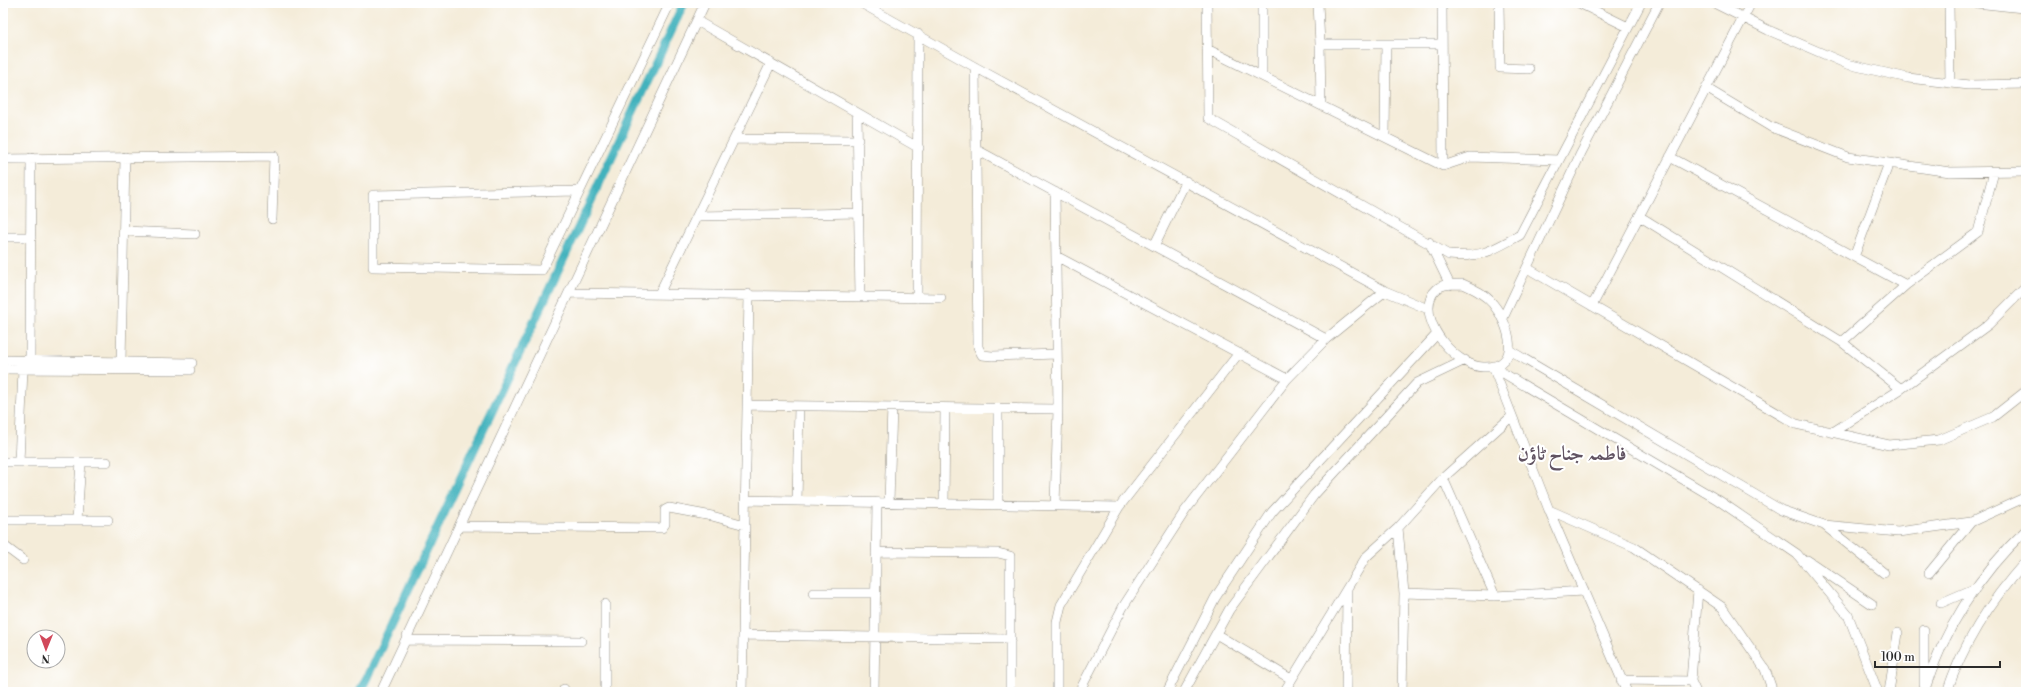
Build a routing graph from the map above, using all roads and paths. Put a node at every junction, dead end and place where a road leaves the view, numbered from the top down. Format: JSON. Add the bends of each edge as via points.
{"nodes":[{"id":1,"x":670,"y":3,"type":"edge"},
{"id":2,"x":705,"y":3,"type":"edge"},
{"id":3,"x":861,"y":3,"type":"edge"},
{"id":4,"x":1207,"y":3,"type":"edge"},
{"id":5,"x":1262,"y":3,"type":"edge"},
{"id":6,"x":1318,"y":3,"type":"edge"},
{"id":7,"x":1442,"y":3,"type":"edge"},
{"id":8,"x":1499,"y":3,"type":"edge"},
{"id":9,"x":1579,"y":3,"type":"edge"},
{"id":10,"x":1641,"y":3,"type":"edge"},
{"id":11,"x":1658,"y":3,"type":"edge"},
{"id":12,"x":1714,"y":3,"type":"edge"},
{"id":13,"x":1751,"y":3,"type":"edge"},
{"id":14,"x":1949,"y":3,"type":"edge"},
{"id":15,"x":1976,"y":3,"type":"edge"},
{"id":16,"x":2024,"y":3,"type":"edge"},
{"id":17,"x":1743,"y":17,"type":"junction"},
{"id":18,"x":697,"y":21,"type":"junction"},
{"id":19,"x":1628,"y":27,"type":"junction"},
{"id":20,"x":918,"y":34,"type":"junction"},
{"id":21,"x":1320,"y":44,"type":"junction"},
{"id":22,"x":1386,"y":44,"type":"junction"},
{"id":23,"x":1442,"y":44,"type":"junction"},
{"id":24,"x":1207,"y":49,"type":"junction"},
{"id":25,"x":771,"y":63,"type":"junction"},
{"id":26,"x":975,"y":68,"type":"junction"},
{"id":27,"x":1529,"y":69,"type":"dead end"},
{"id":28,"x":1262,"y":76,"type":"junction"},
{"id":29,"x":1950,"y":83,"type":"junction"},
{"id":30,"x":2026,"y":84,"type":"edge"},
{"id":31,"x":1706,"y":88,"type":"junction"},
{"id":32,"x":1321,"y":106,"type":"junction"},
{"id":33,"x":857,"y":113,"type":"junction"},
{"id":34,"x":1385,"y":137,"type":"junction"},
{"id":35,"x":734,"y":139,"type":"junction"},
{"id":36,"x":858,"y":140,"type":"junction"},
{"id":37,"x":918,"y":148,"type":"junction"},
{"id":38,"x":977,"y":150,"type":"junction"},
{"id":39,"x":125,"y":157,"type":"junction"},
{"id":40,"x":1670,"y":157,"type":"junction"},
{"id":41,"x":3,"y":158,"type":"edge"},
{"id":42,"x":31,"y":158,"type":"junction"},
{"id":43,"x":1559,"y":160,"type":"junction"},
{"id":44,"x":1889,"y":163,"type":"junction"},
{"id":45,"x":1442,"y":166,"type":"junction"},
{"id":46,"x":2026,"y":171,"type":"edge"},
{"id":47,"x":1994,"y":172,"type":"junction"},
{"id":48,"x":1186,"y":181,"type":"junction"},
{"id":49,"x":579,"y":191,"type":"junction"},
{"id":50,"x":1055,"y":192,"type":"junction"},
{"id":51,"x":859,"y":213,"type":"junction"},
{"id":52,"x":696,"y":216,"type":"junction"},
{"id":53,"x":1639,"y":216,"type":"junction"},
{"id":54,"x":272,"y":219,"type":"dead end"},
{"id":55,"x":124,"y":232,"type":"junction"},
{"id":56,"x":195,"y":234,"type":"dead end"},
{"id":57,"x":3,"y":237,"type":"edge"},
{"id":58,"x":31,"y":237,"type":"junction"},
{"id":59,"x":1428,"y":241,"type":"junction"},
{"id":60,"x":1154,"y":246,"type":"junction"},
{"id":61,"x":1056,"y":256,"type":"junction"},
{"id":62,"x":1854,"y":257,"type":"junction"},
{"id":63,"x":1527,"y":268,"type":"junction"},
{"id":64,"x":1450,"y":285,"type":"junction"},
{"id":65,"x":1906,"y":285,"type":"junction"},
{"id":66,"x":2026,"y":287,"type":"edge"},
{"id":67,"x":1385,"y":291,"type":"junction"},
{"id":68,"x":569,"y":293,"type":"junction"},
{"id":69,"x":659,"y":294,"type":"junction"},
{"id":70,"x":750,"y":294,"type":"junction"},
{"id":71,"x":860,"y":297,"type":"junction"},
{"id":72,"x":918,"y":298,"type":"junction"},
{"id":73,"x":941,"y":298,"type":"dead end"},
{"id":74,"x":1592,"y":306,"type":"junction"},
{"id":75,"x":1428,"y":309,"type":"junction"},
{"id":76,"x":1503,"y":318,"type":"junction"},
{"id":77,"x":1437,"y":334,"type":"junction"},
{"id":78,"x":1326,"y":339,"type":"junction"},
{"id":79,"x":1842,"y":342,"type":"junction"},
{"id":80,"x":1509,"y":350,"type":"junction"},
{"id":81,"x":1239,"y":353,"type":"junction"},
{"id":82,"x":1057,"y":354,"type":"junction"},
{"id":83,"x":3,"y":360,"type":"edge"},
{"id":84,"x":30,"y":360,"type":"junction"},
{"id":85,"x":1465,"y":360,"type":"junction"},
{"id":86,"x":121,"y":362,"type":"junction"},
{"id":87,"x":1493,"y":368,"type":"junction"},
{"id":88,"x":3,"y":369,"type":"edge"},
{"id":89,"x":23,"y":370,"type":"junction"},
{"id":90,"x":1287,"y":379,"type":"junction"},
{"id":91,"x":1901,"y":390,"type":"junction"},
{"id":92,"x":2026,"y":392,"type":"edge"},
{"id":93,"x":747,"y":405,"type":"junction"},
{"id":94,"x":799,"y":406,"type":"junction"},
{"id":95,"x":892,"y":407,"type":"junction"},
{"id":96,"x":945,"y":408,"type":"junction"},
{"id":97,"x":998,"y":408,"type":"junction"},
{"id":98,"x":1058,"y":409,"type":"junction"},
{"id":99,"x":1511,"y":417,"type":"junction"},
{"id":100,"x":1834,"y":432,"type":"junction"},
{"id":101,"x":3,"y":462,"type":"edge"},
{"id":102,"x":19,"y":462,"type":"junction"},
{"id":103,"x":81,"y":462,"type":"junction"},
{"id":104,"x":107,"y":462,"type":"dead end"},
{"id":105,"x":1444,"y":478,"type":"junction"},
{"id":106,"x":2026,"y":497,"type":"edge"},
{"id":107,"x":745,"y":500,"type":"junction"},
{"id":108,"x":797,"y":501,"type":"junction"},
{"id":109,"x":878,"y":502,"type":"junction"},
{"id":110,"x":889,"y":502,"type":"junction"},
{"id":111,"x":944,"y":503,"type":"junction"},
{"id":112,"x":998,"y":504,"type":"junction"},
{"id":113,"x":1055,"y":505,"type":"junction"},
{"id":114,"x":1119,"y":507,"type":"junction"},
{"id":115,"x":1549,"y":510,"type":"junction"},
{"id":116,"x":3,"y":520,"type":"edge"},
{"id":117,"x":77,"y":520,"type":"junction"},
{"id":118,"x":108,"y":520,"type":"dead end"},
{"id":119,"x":1971,"y":522,"type":"junction"},
{"id":120,"x":1824,"y":525,"type":"junction"},
{"id":121,"x":459,"y":526,"type":"junction"},
{"id":122,"x":745,"y":526,"type":"junction"},
{"id":123,"x":1398,"y":528,"type":"junction"},
{"id":124,"x":2026,"y":530,"type":"edge"},
{"id":125,"x":3,"y":545,"type":"edge"},
{"id":126,"x":876,"y":552,"type":"junction"},
{"id":127,"x":1797,"y":554,"type":"junction"},
{"id":128,"x":23,"y":560,"type":"dead end"},
{"id":129,"x":2026,"y":561,"type":"edge"},
{"id":130,"x":1884,"y":573,"type":"dead end"},
{"id":131,"x":1929,"y":573,"type":"dead end"},
{"id":132,"x":1347,"y":588,"type":"junction"},
{"id":133,"x":1976,"y":588,"type":"junction"},
{"id":134,"x":1698,"y":590,"type":"junction"},
{"id":135,"x":1584,"y":591,"type":"junction"},
{"id":136,"x":813,"y":592,"type":"dead end"},
{"id":137,"x":876,"y":593,"type":"junction"},
{"id":138,"x":1404,"y":593,"type":"junction"},
{"id":139,"x":1494,"y":596,"type":"junction"},
{"id":140,"x":605,"y":604,"type":"dead end"},
{"id":141,"x":1872,"y":604,"type":"dead end"},
{"id":142,"x":1941,"y":604,"type":"dead end"},
{"id":143,"x":1924,"y":630,"type":"dead end"},
{"id":144,"x":1898,"y":633,"type":"dead end"},
{"id":145,"x":1216,"y":634,"type":"junction"},
{"id":146,"x":743,"y":635,"type":"junction"},
{"id":147,"x":875,"y":636,"type":"junction"},
{"id":148,"x":1011,"y":638,"type":"junction"},
{"id":149,"x":406,"y":640,"type":"junction"},
{"id":150,"x":582,"y":641,"type":"dead end"},
{"id":151,"x":1291,"y":679,"type":"junction"},
{"id":152,"x":1621,"y":680,"type":"junction"},
{"id":153,"x":1691,"y":681,"type":"junction"},
{"id":154,"x":1924,"y":691,"type":"edge"},
{"id":155,"x":381,"y":692,"type":"edge"},
{"id":156,"x":605,"y":692,"type":"edge"},
{"id":157,"x":742,"y":692,"type":"edge"},
{"id":158,"x":874,"y":692,"type":"edge"},
{"id":159,"x":1010,"y":692,"type":"edge"},
{"id":160,"x":1057,"y":692,"type":"edge"},
{"id":161,"x":1079,"y":692,"type":"edge"},
{"id":162,"x":1167,"y":692,"type":"edge"},
{"id":163,"x":1184,"y":692,"type":"edge"},
{"id":164,"x":1284,"y":692,"type":"edge"},
{"id":165,"x":1346,"y":692,"type":"edge"},
{"id":166,"x":1402,"y":692,"type":"edge"},
{"id":167,"x":1627,"y":692,"type":"edge"},
{"id":168,"x":1696,"y":692,"type":"edge"},
{"id":169,"x":1773,"y":692,"type":"edge"},
{"id":170,"x":1878,"y":692,"type":"edge"},
{"id":171,"x":1889,"y":692,"type":"edge"},
{"id":172,"x":1947,"y":692,"type":"edge"}],
"edges":[{"from":1,"to":49,"type":"street"},
{"from":2,"to":18,"type":"street"},
{"from":3,"to":20,"type":"street"},
{"from":4,"to":24,"type":"street"},
{"from":5,"to":28,"type":"street"},
{"from":6,"to":21,"type":"street"},
{"from":7,"to":23,"type":"street"},
{"from":8,"to":27,"type":"street","via":[[1500,68]]},
{"from":9,"to":19,"type":"street"},
{"from":10,"to":19,"type":"street"},
{"from":11,"to":63,"type":"street","via":[[1581,152]]},
{"from":12,"to":17,"type":"street"},
{"from":13,"to":17,"type":"street"},
{"from":14,"to":29,"type":"street"},
{"from":15,"to":16,"type":"street","via":[[2023,8]]},
{"from":17,"to":29,"type":"street","via":[[1846,64],[1908,78]]},
{"from":17,"to":31,"type":"street"},
{"from":18,"to":25,"type":"street"},
{"from":18,"to":68,"type":"street"},
{"from":19,"to":43,"type":"street"},
{"from":20,"to":26,"type":"street"},
{"from":20,"to":37,"type":"street"},
{"from":21,"to":22,"type":"street"},
{"from":21,"to":32,"type":"street"},
{"from":22,"to":23,"type":"street"},
{"from":22,"to":34,"type":"street"},
{"from":23,"to":45,"type":"street"},
{"from":24,"to":28,"type":"street"},
{"from":24,"to":59,"type":"street","via":[[1208,118]]},
{"from":25,"to":33,"type":"street"},
{"from":25,"to":35,"type":"street"},
{"from":26,"to":38,"type":"street"},
{"from":26,"to":48,"type":"street"},
{"from":28,"to":32,"type":"street"},
{"from":29,"to":30,"type":"street"},
{"from":31,"to":40,"type":"street"},
{"from":31,"to":44,"type":"street","via":[[1771,127],[1848,156]]},
{"from":32,"to":34,"type":"street"},
{"from":33,"to":36,"type":"street"},
{"from":33,"to":37,"type":"street"},
{"from":34,"to":45,"type":"street"},
{"from":35,"to":36,"type":"street"},
{"from":35,"to":52,"type":"street"},
{"from":36,"to":51,"type":"street"},
{"from":37,"to":72,"type":"street"},
{"from":38,"to":50,"type":"street"},
{"from":38,"to":82,"type":"street","via":[[978,347],[982,355],[992,356]]},
{"from":39,"to":42,"type":"street"},
{"from":39,"to":54,"type":"street","via":[[274,156]]},
{"from":39,"to":55,"type":"street"},
{"from":40,"to":53,"type":"street"},
{"from":40,"to":62,"type":"street"},
{"from":41,"to":42,"type":"street"},
{"from":42,"to":58,"type":"street"},
{"from":43,"to":45,"type":"street","via":[[1470,157]]},
{"from":43,"to":59,"type":"street","via":[[1520,235],[1484,254],[1465,256],[1449,255]]},
{"from":44,"to":47,"type":"street","via":[[1950,172]]},
{"from":44,"to":62,"type":"street"},
{"from":46,"to":47,"type":"street"},
{"from":47,"to":65,"type":"street","via":[[1978,232]]},
{"from":48,"to":60,"type":"street"},
{"from":48,"to":67,"type":"street"},
{"from":49,"to":49,"type":"street","via":[[373,195],[373,267],[542,270]]},
{"from":50,"to":60,"type":"street"},
{"from":50,"to":61,"type":"street"},
{"from":51,"to":52,"type":"street"},
{"from":51,"to":71,"type":"street"},
{"from":52,"to":69,"type":"street"},
{"from":53,"to":74,"type":"street"},
{"from":53,"to":79,"type":"street"},
{"from":55,"to":56,"type":"street"},
{"from":55,"to":86,"type":"street"},
{"from":57,"to":58,"type":"street"},
{"from":58,"to":84,"type":"street"},
{"from":59,"to":64,"type":"street"},
{"from":60,"to":78,"type":"street"},
{"from":61,"to":81,"type":"street"},
{"from":61,"to":82,"type":"street"},
{"from":62,"to":65,"type":"street"},
{"from":63,"to":74,"type":"street"},
{"from":63,"to":76,"type":"street"},
{"from":64,"to":75,"type":"street","via":[[1444,285],[1433,294]]},
{"from":64,"to":76,"type":"street","via":[[1463,284],[1478,290],[1492,302]]},
{"from":65,"to":79,"type":"street"},
{"from":66,"to":91,"type":"street","via":[[1988,325]]},
{"from":67,"to":75,"type":"street"},
{"from":67,"to":78,"type":"street"},
{"from":68,"to":69,"type":"street"},
{"from":68,"to":121,"type":"street"},
{"from":69,"to":70,"type":"street"},
{"from":70,"to":71,"type":"street"},
{"from":70,"to":93,"type":"street"},
{"from":71,"to":72,"type":"street"},
{"from":72,"to":73,"type":"street"},
{"from":74,"to":100,"type":"street","via":[[1796,424]]},
{"from":75,"to":77,"type":"street"},
{"from":76,"to":80,"type":"street","via":[[1509,335]]},
{"from":77,"to":85,"type":"street"},
{"from":77,"to":162,"type":"street","via":[[1272,512],[1216,598]]},
{"from":78,"to":90,"type":"street"},
{"from":79,"to":91,"type":"street"},
{"from":80,"to":87,"type":"street","via":[[1503,362]]},
{"from":80,"to":120,"type":"street","via":[[1781,510]]},
{"from":81,"to":90,"type":"street"},
{"from":81,"to":114,"type":"street"},
{"from":82,"to":98,"type":"street"},
{"from":83,"to":84,"type":"street"},
{"from":84,"to":86,"type":"street"},
{"from":85,"to":87,"type":"street","via":[[1478,367]]},
{"from":85,"to":145,"type":"street","via":[[1417,383],[1314,495],[1229,610]]},
{"from":86,"to":89,"type":"street","via":[[191,367]]},
{"from":87,"to":99,"type":"street"},
{"from":87,"to":127,"type":"street","via":[[1718,500]]},
{"from":88,"to":89,"type":"street"},
{"from":89,"to":102,"type":"street"},
{"from":90,"to":161,"type":"street","via":[[1185,511],[1123,607]]},
{"from":91,"to":100,"type":"street"},
{"from":92,"to":100,"type":"street","via":[[1993,418],[1939,440],[1888,445]]},
{"from":93,"to":94,"type":"street"},
{"from":93,"to":107,"type":"street"},
{"from":94,"to":95,"type":"street"},
{"from":94,"to":108,"type":"street"},
{"from":95,"to":96,"type":"street"},
{"from":95,"to":110,"type":"street"},
{"from":96,"to":97,"type":"street"},
{"from":96,"to":111,"type":"street"},
{"from":97,"to":98,"type":"street"},
{"from":97,"to":112,"type":"street"},
{"from":98,"to":113,"type":"street"},
{"from":99,"to":105,"type":"street"},
{"from":99,"to":115,"type":"street"},
{"from":101,"to":102,"type":"street"},
{"from":102,"to":103,"type":"street"},
{"from":103,"to":104,"type":"street"},
{"from":103,"to":117,"type":"street"},
{"from":105,"to":123,"type":"street"},
{"from":105,"to":139,"type":"street"},
{"from":106,"to":119,"type":"street"},
{"from":107,"to":108,"type":"street"},
{"from":107,"to":122,"type":"street"},
{"from":108,"to":109,"type":"street"},
{"from":109,"to":110,"type":"street"},
{"from":109,"to":126,"type":"street"},
{"from":110,"to":111,"type":"street"},
{"from":111,"to":112,"type":"street"},
{"from":112,"to":113,"type":"street"},
{"from":113,"to":114,"type":"street"},
{"from":114,"to":160,"type":"street","via":[[1061,605],[1057,622]]},
{"from":115,"to":134,"type":"street","via":[[1634,547]]},
{"from":115,"to":135,"type":"street"},
{"from":116,"to":117,"type":"street"},
{"from":117,"to":118,"type":"street"},
{"from":119,"to":120,"type":"street","via":[[1898,532]]},
{"from":119,"to":131,"type":"street"},
{"from":120,"to":130,"type":"street"},
{"from":121,"to":122,"type":"street","via":[[662,528],[665,524],[665,510],[669,508],[712,516]]},
{"from":121,"to":149,"type":"street"},
{"from":122,"to":146,"type":"street"},
{"from":123,"to":132,"type":"street","via":[[1366,557]]},
{"from":123,"to":138,"type":"street"},
{"from":124,"to":133,"type":"street","via":[[2004,552]]},
{"from":125,"to":128,"type":"street"},
{"from":126,"to":137,"type":"street"},
{"from":126,"to":148,"type":"street","via":[[998,553],[1010,556]]},
{"from":127,"to":141,"type":"street"},
{"from":127,"to":170,"type":"street","via":[[1848,616]]},
{"from":129,"to":172,"type":"street","via":[[2001,591],[1976,628]]},
{"from":132,"to":151,"type":"street"},
{"from":132,"to":165,"type":"street"},
{"from":133,"to":142,"type":"street"},
{"from":133,"to":154,"type":"street","via":[[1952,627]]},
{"from":134,"to":153,"type":"street"},
{"from":134,"to":169,"type":"street","via":[[1722,607],[1765,670]]},
{"from":135,"to":139,"type":"street"},
{"from":135,"to":152,"type":"street"},
{"from":136,"to":137,"type":"street"},
{"from":137,"to":147,"type":"street"},
{"from":138,"to":139,"type":"street"},
{"from":138,"to":166,"type":"street"},
{"from":140,"to":156,"type":"street"},
{"from":143,"to":154,"type":"street"},
{"from":144,"to":171,"type":"street"},
{"from":145,"to":151,"type":"street"},
{"from":145,"to":163,"type":"street"},
{"from":146,"to":147,"type":"street"},
{"from":146,"to":157,"type":"street"},
{"from":147,"to":148,"type":"street"},
{"from":147,"to":158,"type":"street"},
{"from":148,"to":159,"type":"street"},
{"from":149,"to":150,"type":"street"},
{"from":149,"to":155,"type":"street"},
{"from":151,"to":164,"type":"street"},
{"from":152,"to":153,"type":"street"},
{"from":152,"to":167,"type":"street"},
{"from":153,"to":168,"type":"street"}]}
